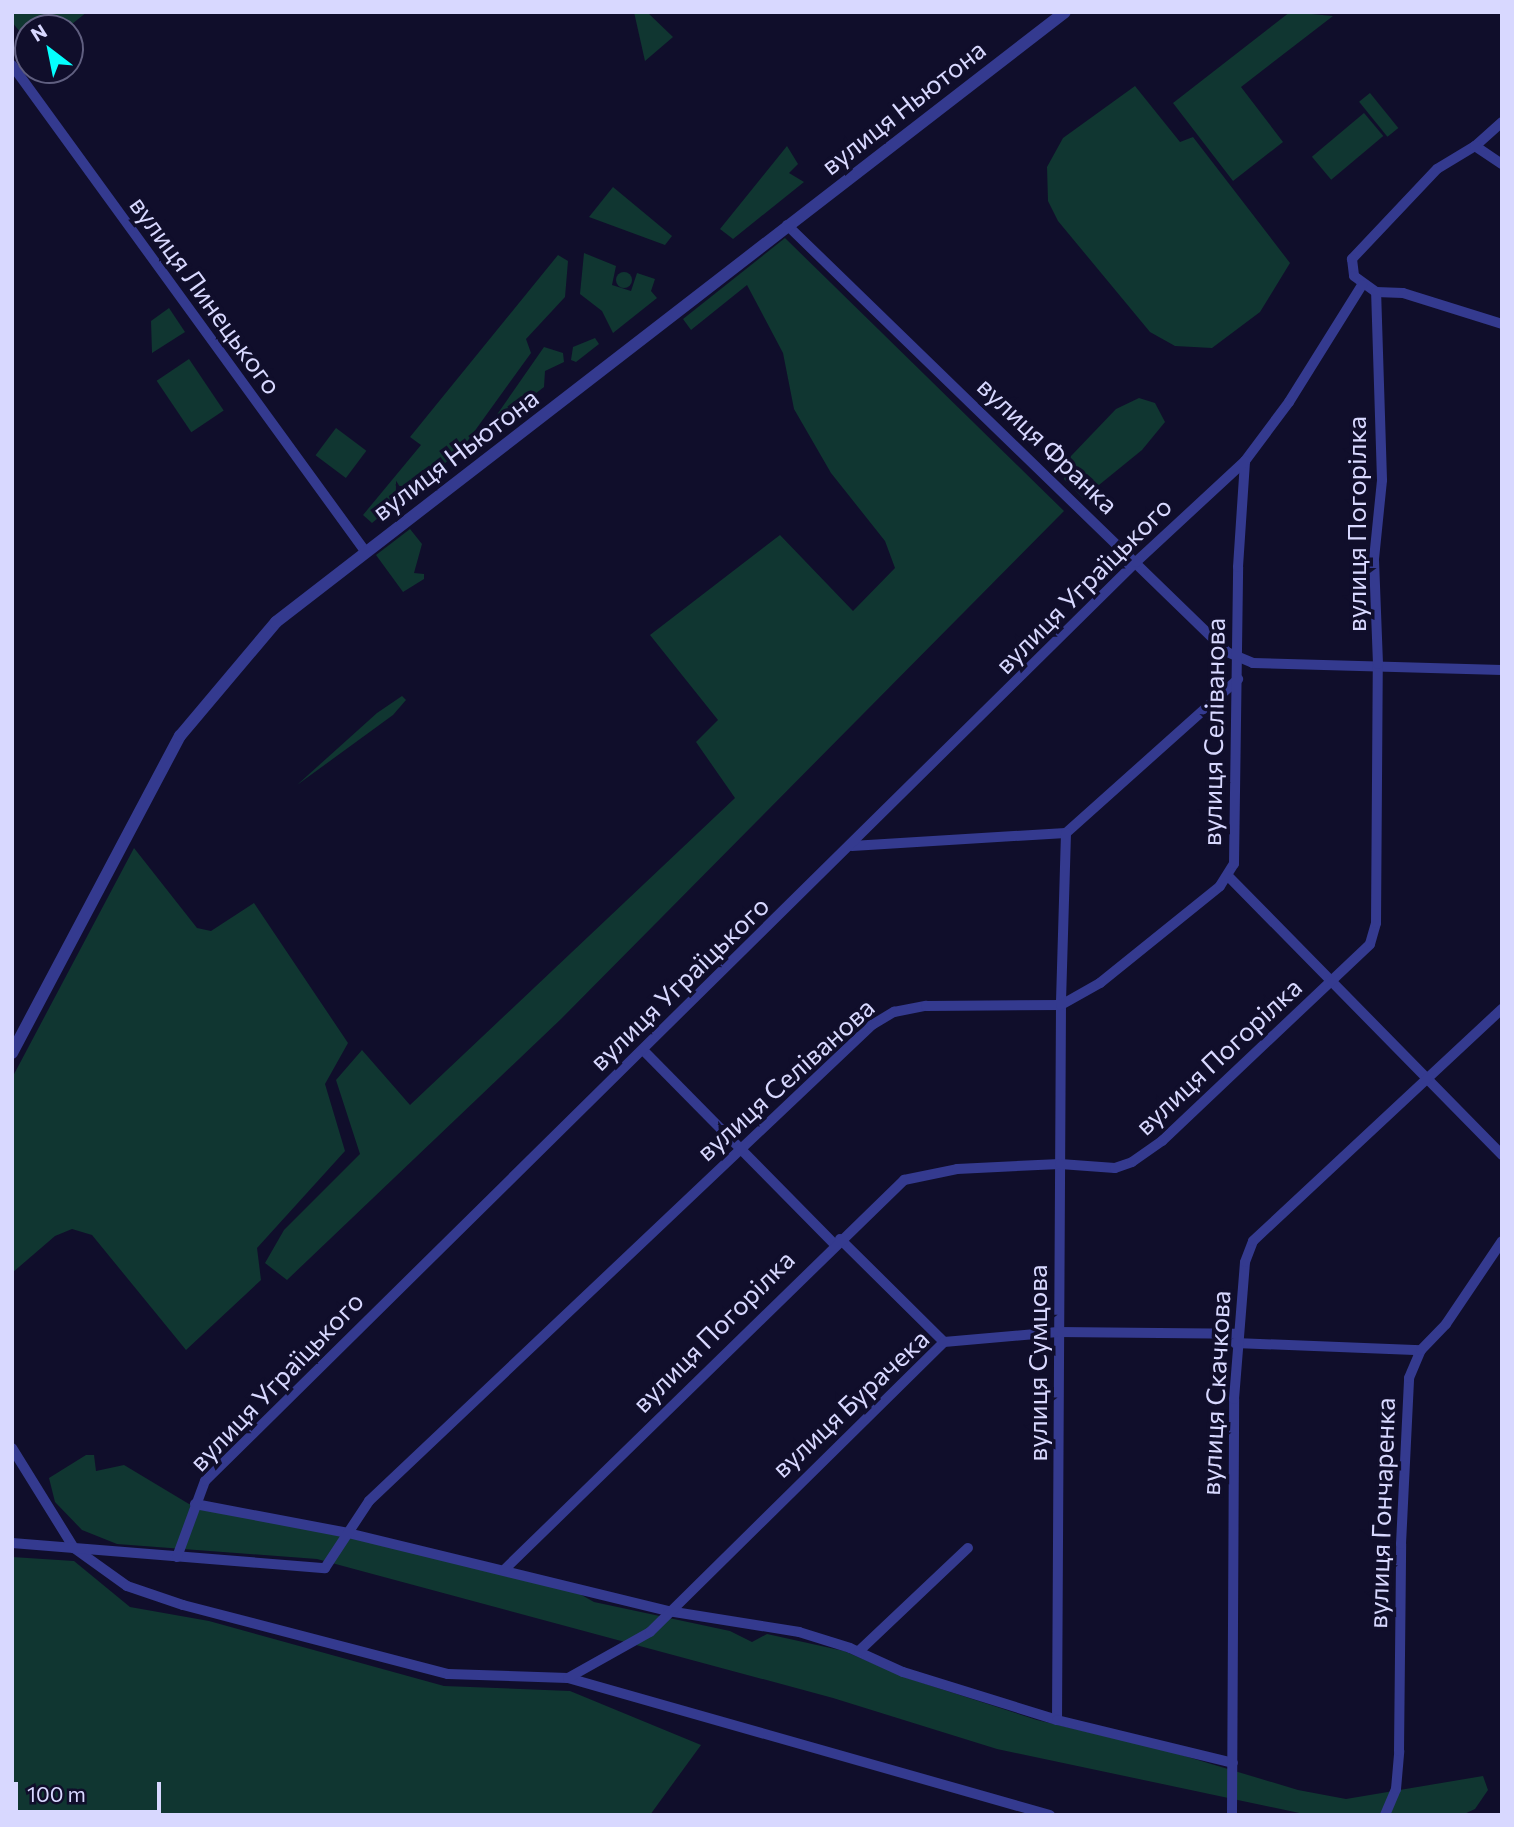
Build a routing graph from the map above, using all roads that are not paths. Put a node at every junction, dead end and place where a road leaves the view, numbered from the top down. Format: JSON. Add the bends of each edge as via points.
{"nodes":[{"id":1,"x":1065,"y":12,"type":"edge"},
{"id":2,"x":12,"y":65,"type":"edge"},
{"id":3,"x":1502,"y":122,"type":"edge"},
{"id":4,"x":1475,"y":146,"type":"junction"},
{"id":5,"x":1502,"y":164,"type":"edge"},
{"id":6,"x":788,"y":225,"type":"junction"},
{"id":7,"x":1362,"y":285,"type":"junction"},
{"id":8,"x":1376,"y":292,"type":"junction"},
{"id":9,"x":1502,"y":324,"type":"edge"},
{"id":10,"x":1245,"y":461,"type":"junction"},
{"id":11,"x":365,"y":551,"type":"junction"},
{"id":12,"x":1136,"y":562,"type":"junction"},
{"id":13,"x":1238,"y":659,"type":"junction"},
{"id":14,"x":1378,"y":664,"type":"junction"},
{"id":15,"x":1502,"y":670,"type":"edge"},
{"id":16,"x":1238,"y":679,"type":"junction"},
{"id":17,"x":1066,"y":833,"type":"junction"},
{"id":18,"x":852,"y":846,"type":"junction"},
{"id":19,"x":1229,"y":877,"type":"junction"},
{"id":20,"x":1333,"y":981,"type":"junction"},
{"id":21,"x":1060,"y":1004,"type":"junction"},
{"id":22,"x":1502,"y":1009,"type":"edge"},
{"id":23,"x":643,"y":1051,"type":"junction"},
{"id":24,"x":12,"y":1053,"type":"edge"},
{"id":25,"x":1427,"y":1077,"type":"junction"},
{"id":26,"x":738,"y":1150,"type":"junction"},
{"id":27,"x":1502,"y":1155,"type":"edge"},
{"id":28,"x":1060,"y":1164,"type":"junction"},
{"id":29,"x":837,"y":1241,"type":"junction"},
{"id":30,"x":1502,"y":1241,"type":"edge"},
{"id":31,"x":1058,"y":1332,"type":"junction"},
{"id":32,"x":1236,"y":1339,"type":"junction"},
{"id":33,"x":944,"y":1342,"type":"junction"},
{"id":34,"x":1422,"y":1350,"type":"junction"},
{"id":35,"x":12,"y":1448,"type":"edge"},
{"id":36,"x":195,"y":1504,"type":"junction"},
{"id":37,"x":348,"y":1534,"type":"junction"},
{"id":38,"x":12,"y":1543,"type":"edge"},
{"id":39,"x":74,"y":1548,"type":"junction"},
{"id":40,"x":968,"y":1548,"type":"dead end"},
{"id":41,"x":177,"y":1557,"type":"junction"},
{"id":42,"x":505,"y":1570,"type":"junction"},
{"id":43,"x":668,"y":1611,"type":"junction"},
{"id":44,"x":859,"y":1651,"type":"junction"},
{"id":45,"x":568,"y":1678,"type":"junction"},
{"id":46,"x":1057,"y":1720,"type":"junction"},
{"id":47,"x":1233,"y":1763,"type":"junction"},
{"id":48,"x":1050,"y":1815,"type":"edge"},
{"id":49,"x":1232,"y":1815,"type":"edge"},
{"id":50,"x":1385,"y":1815,"type":"edge"}],
"edges":[{"from":1,"to":6,"type":"street","name":"вулиця Ньютона"},
{"from":2,"to":11,"type":"street","name":"вулиця Линецького"},
{"from":3,"to":4,"type":"street"},
{"from":4,"to":5,"type":"street"},
{"from":4,"to":7,"type":"street","via":[[1437,169],[1352,260],[1354,276]]},
{"from":6,"to":11,"type":"street","name":"вулиця Ньютона"},
{"from":6,"to":12,"type":"street","name":"вулиця Франка"},
{"from":7,"to":8,"type":"street"},
{"from":7,"to":10,"type":"street","via":[[1289,402]]},
{"from":8,"to":9,"type":"street","via":[[1403,293]]},
{"from":8,"to":14,"type":"street","name":"вулиця Погорілка","via":[[1382,481],[1374,559]]},
{"from":10,"to":12,"type":"street","name":"вулиця Уграїцького"},
{"from":10,"to":13,"type":"street","name":"вулиця Селіванова"},
{"from":11,"to":24,"type":"street","name":"вулиця Ньютона","via":[[276,622],[180,736]]},
{"from":12,"to":13,"type":"street","name":"вулиця Франка"},
{"from":12,"to":18,"type":"street","name":"вулиця Уграїцького"},
{"from":13,"to":14,"type":"street","via":[[1295,665]]},
{"from":13,"to":16,"type":"street","name":"вулиця Селіванова"},
{"from":14,"to":15,"type":"street"},
{"from":14,"to":20,"type":"street","name":"вулиця Погорілка","via":[[1375,934]]},
{"from":16,"to":17,"type":"street"},
{"from":16,"to":19,"type":"street","name":"вулиця Селіванова","via":[[1234,864]]},
{"from":17,"to":18,"type":"street"},
{"from":17,"to":21,"type":"street","name":"вулиця Сумцова"},
{"from":18,"to":23,"type":"street","name":"вулиця Уграїцького"},
{"from":19,"to":20,"type":"street"},
{"from":19,"to":21,"type":"street","name":"вулиця Селіванова","via":[[1100,983]]},
{"from":20,"to":25,"type":"street"},
{"from":20,"to":28,"type":"street","name":"вулиця Погорілка","via":[[1149,1152],[1115,1168]]},
{"from":21,"to":26,"type":"street","name":"вулиця Селіванова","via":[[926,1006],[894,1012],[872,1025]]},
{"from":21,"to":28,"type":"street","name":"вулиця Сумцова"},
{"from":22,"to":25,"type":"street","name":"вулиця Скачкова"},
{"from":23,"to":26,"type":"street"},
{"from":23,"to":36,"type":"street","name":"вулиця Уграїцького","via":[[340,1344],[205,1481]]},
{"from":25,"to":27,"type":"street"},
{"from":25,"to":32,"type":"street","name":"вулиця Скачкова","via":[[1253,1241],[1242,1279]]},
{"from":26,"to":29,"type":"street"},
{"from":26,"to":37,"type":"street","name":"вулиця Селіванова","via":[[369,1501]]},
{"from":28,"to":29,"type":"street","name":"вулиця Погорілка","via":[[916,1174]]},
{"from":28,"to":31,"type":"street","name":"вулиця Сумцова"},
{"from":29,"to":33,"type":"street"},
{"from":29,"to":42,"type":"street","name":"вулиця Погорілка"},
{"from":30,"to":34,"type":"street","name":"вулиця Гончаренка","via":[[1446,1324]]},
{"from":31,"to":32,"type":"street","name":"вулиця Бурачека"},
{"from":31,"to":33,"type":"street","name":"вулиця Бурачека"},
{"from":31,"to":46,"type":"street","name":"вулиця Сумцова"},
{"from":32,"to":34,"type":"street","name":"вулиця Бурачека"},
{"from":32,"to":47,"type":"street","name":"вулиця Скачкова"},
{"from":33,"to":43,"type":"street","name":"вулиця Бурачека"},
{"from":34,"to":50,"type":"street","name":"вулиця Гончаренка","via":[[1409,1378],[1405,1409],[1399,1751],[1396,1790]]},
{"from":35,"to":39,"type":"street"},
{"from":36,"to":37,"type":"street"},
{"from":36,"to":41,"type":"street","name":"вулиця Уграїцького"},
{"from":37,"to":41,"type":"street","name":"вулиця Селіванова","via":[[325,1568]]},
{"from":37,"to":42,"type":"street"},
{"from":38,"to":39,"type":"street"},
{"from":39,"to":41,"type":"street"},
{"from":39,"to":45,"type":"street","via":[[127,1586],[209,1612],[448,1674]]},
{"from":40,"to":44,"type":"street"},
{"from":42,"to":43,"type":"street"},
{"from":43,"to":44,"type":"street","via":[[799,1632]]},
{"from":43,"to":45,"type":"street","name":"вулиця Бурачека","via":[[650,1632]]},
{"from":44,"to":46,"type":"street","via":[[903,1672]]},
{"from":45,"to":48,"type":"street"},
{"from":46,"to":47,"type":"street"},
{"from":47,"to":49,"type":"street","name":"вулиця Скачкова"}]}
